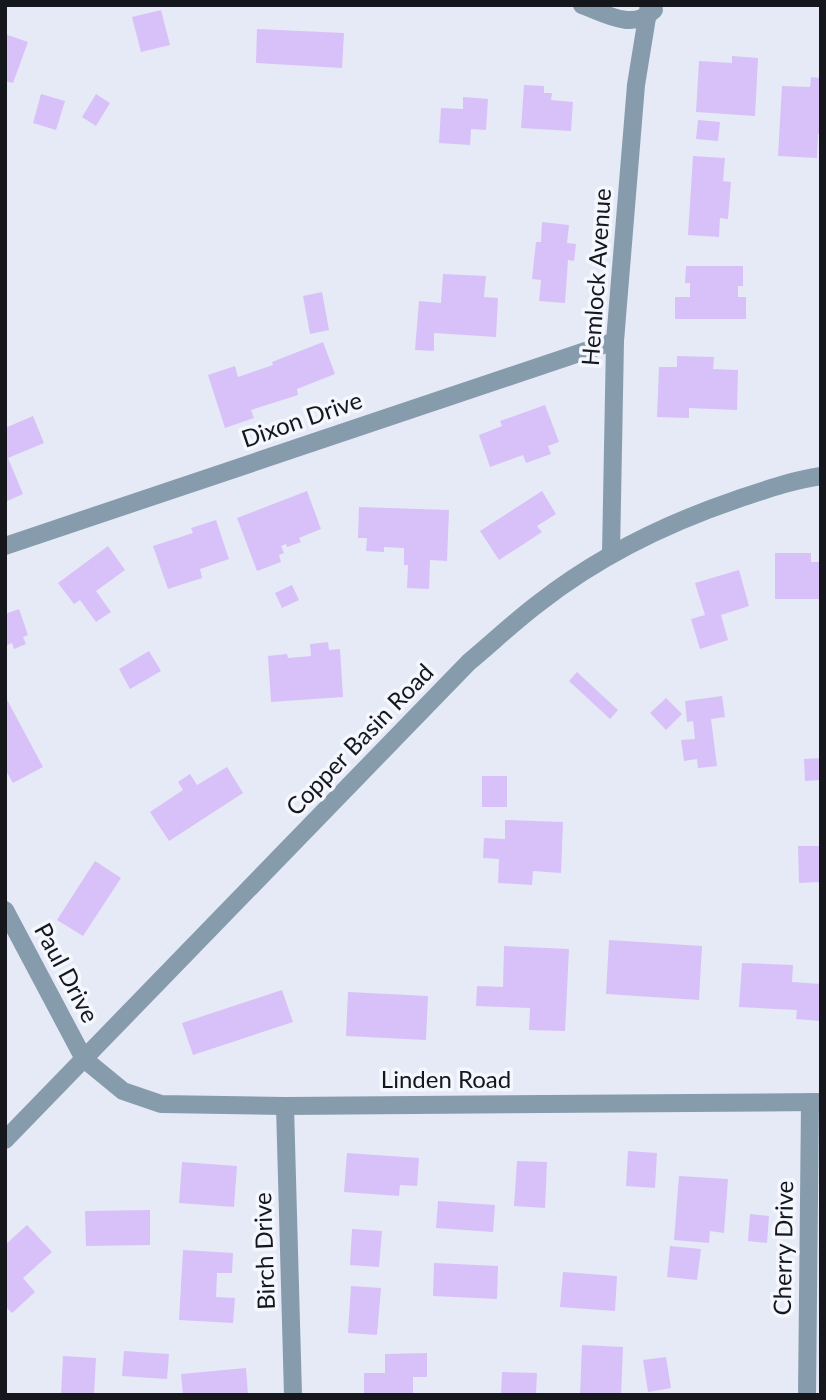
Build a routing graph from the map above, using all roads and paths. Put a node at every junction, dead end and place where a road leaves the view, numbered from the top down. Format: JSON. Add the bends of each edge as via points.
{"nodes":[{"id":1,"x":582,"y":5,"type":"edge"},
{"id":2,"x":652,"y":9,"type":"edge"},
{"id":3,"x":615,"y":341,"type":"junction"},
{"id":4,"x":821,"y":476,"type":"edge"},
{"id":5,"x":5,"y":546,"type":"edge"},
{"id":6,"x":611,"y":554,"type":"junction"},
{"id":7,"x":5,"y":910,"type":"edge"},
{"id":8,"x":84,"y":1059,"type":"junction"},
{"id":9,"x":815,"y":1102,"type":"edge"},
{"id":10,"x":285,"y":1106,"type":"junction"},
{"id":11,"x":5,"y":1140,"type":"edge"},
{"id":12,"x":293,"y":1395,"type":"edge"},
{"id":13,"x":807,"y":1395,"type":"edge"}],
"edges":[{"from":1,"to":2,"type":"street","via":[[624,21]]},
{"from":2,"to":3,"type":"street","name":"Hemlock Avenue","via":[[636,85]]},
{"from":3,"to":5,"type":"street","name":"Dixon Drive"},
{"from":3,"to":6,"type":"street","name":"Hemlock Avenue"},
{"from":4,"to":6,"type":"street","name":"Copper Basin Road","via":[[707,509]]},
{"from":6,"to":8,"type":"street","name":"Copper Basin Road","via":[[539,602],[469,662]]},
{"from":7,"to":8,"type":"street","name":"Paul Drive"},
{"from":8,"to":10,"type":"street","name":"Linden Road","via":[[123,1091],[161,1104]]},
{"from":8,"to":11,"type":"street","name":"Copper Basin Road"},
{"from":9,"to":10,"type":"street","name":"Linden Road"},
{"from":9,"to":13,"type":"street","name":"Cherry Drive"},
{"from":10,"to":12,"type":"street","name":"Birch Drive"}]}
